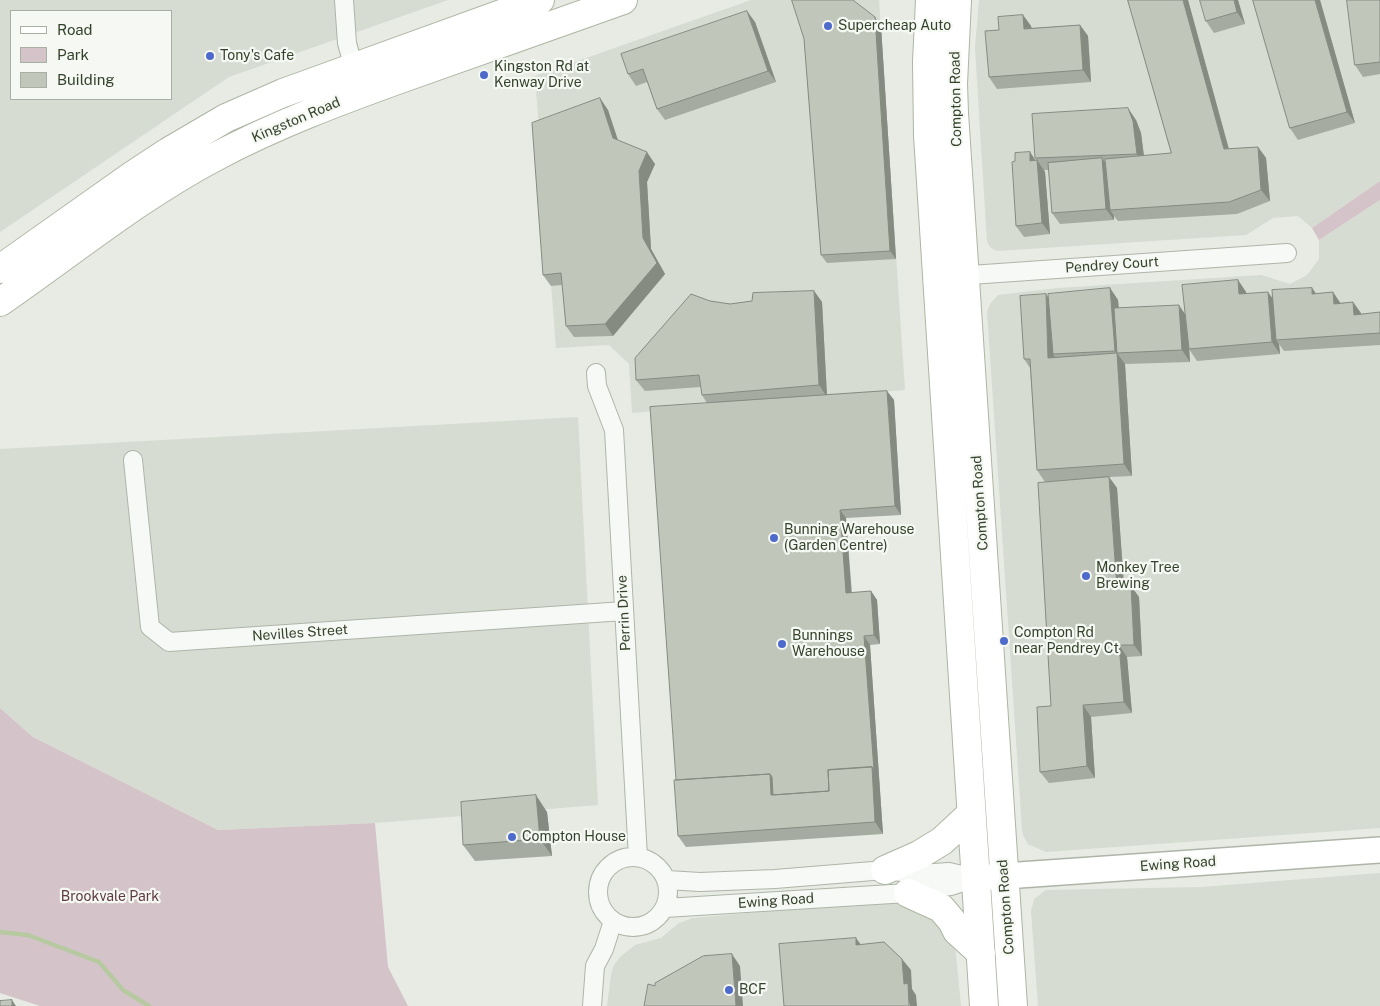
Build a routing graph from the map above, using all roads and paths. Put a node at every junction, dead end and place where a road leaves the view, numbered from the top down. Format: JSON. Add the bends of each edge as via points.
{"nodes":[{"id":1,"x":344,"y":0,"type":"edge"},
{"id":2,"x":540,"y":0,"type":"edge"},
{"id":3,"x":623,"y":0,"type":"edge"},
{"id":4,"x":956,"y":0,"type":"edge"},
{"id":5,"x":927,"y":5,"type":"edge"},
{"id":6,"x":353,"y":68,"type":"junction"},
{"id":7,"x":362,"y":93,"type":"junction"},
{"id":8,"x":1288,"y":253,"type":"dead end"},
{"id":9,"x":0,"y":268,"type":"edge"},
{"id":10,"x":965,"y":275,"type":"junction"},
{"id":11,"x":936,"y":278,"type":"junction"},
{"id":12,"x":0,"y":302,"type":"edge"},
{"id":13,"x":596,"y":373,"type":"dead end"},
{"id":14,"x":133,"y":460,"type":"dead end"},
{"id":15,"x":624,"y":611,"type":"junction"},
{"id":16,"x":971,"y":814,"type":"junction"},
{"id":17,"x":1380,"y":850,"type":"edge"},
{"id":18,"x":638,"y":857,"type":"junction"},
{"id":19,"x":885,"y":870,"type":"junction"},
{"id":20,"x":1004,"y":876,"type":"junction"},
{"id":21,"x":976,"y":878,"type":"junction"},
{"id":22,"x":667,"y":880,"type":"junction"},
{"id":23,"x":908,"y":893,"type":"junction"},
{"id":24,"x":665,"y":908,"type":"junction"},
{"id":25,"x":613,"y":921,"type":"junction"},
{"id":26,"x":981,"y":953,"type":"junction"},
{"id":27,"x":592,"y":1006,"type":"edge"},
{"id":28,"x":984,"y":1006,"type":"edge"},
{"id":29,"x":1013,"y":1006,"type":"edge"}],
"edges":[{"from":1,"to":6,"type":"street","via":[[347,43]]},
{"from":2,"to":6,"type":"main road","name":"Kingston Road"},
{"from":3,"to":7,"type":"main road","name":"Kingston Road"},
{"from":4,"to":10,"type":"main road","name":"Compton Road","via":[[954,93]]},
{"from":5,"to":11,"type":"main road","name":"Compton Road","via":[[928,135]]},
{"from":6,"to":7,"type":"street"},
{"from":6,"to":9,"type":"main road","name":"Kingston Road","via":[[226,118],[127,179]]},
{"from":7,"to":12,"type":"main road","name":"Kingston Road","via":[[214,157],[162,189]]},
{"from":8,"to":10,"type":"street","name":"Pendrey Court"},
{"from":10,"to":11,"type":"street","name":"Pendrey Court"},
{"from":10,"to":20,"type":"main road","name":"Compton Road"},
{"from":11,"to":16,"type":"main road","name":"Compton Road"},
{"from":13,"to":15,"type":"street","name":"Perrin Drive","via":[[597,386],[614,430]]},
{"from":14,"to":15,"type":"street","name":"Nevilles Street","via":[[150,628],[169,642]]},
{"from":15,"to":18,"type":"street","name":"Perrin Drive"},
{"from":16,"to":19,"type":"main road","via":[[938,844]]},
{"from":16,"to":21,"type":"main road","name":"Compton Road"},
{"from":17,"to":20,"type":"main road","name":"Ewing Road"},
{"from":18,"to":22,"type":"street","via":[[657,865]]},
{"from":18,"to":25,"type":"street","via":[[627,857],[613,863],[600,880],[600,903]]},
{"from":19,"to":21,"type":"street","name":"Ewing Road","via":[[919,874],[949,872]]},
{"from":19,"to":22,"type":"street","name":"Ewing Road","via":[[775,879]]},
{"from":20,"to":21,"type":"main road","name":"Ewing Road"},
{"from":20,"to":29,"type":"main road","name":"Compton Road"},
{"from":21,"to":23,"type":"street","name":"Ewing Road"},
{"from":21,"to":26,"type":"main road","name":"Compton Road"},
{"from":22,"to":24,"type":"street","via":[[669,889]]},
{"from":23,"to":24,"type":"street","name":"Ewing Road"},
{"from":23,"to":26,"type":"main road","via":[[941,908],[957,931]]},
{"from":24,"to":25,"type":"street","via":[[657,919],[638,927],[625,927]]},
{"from":25,"to":27,"type":"street","via":[[596,966]]},
{"from":26,"to":28,"type":"main road","name":"Compton Road"}]}
